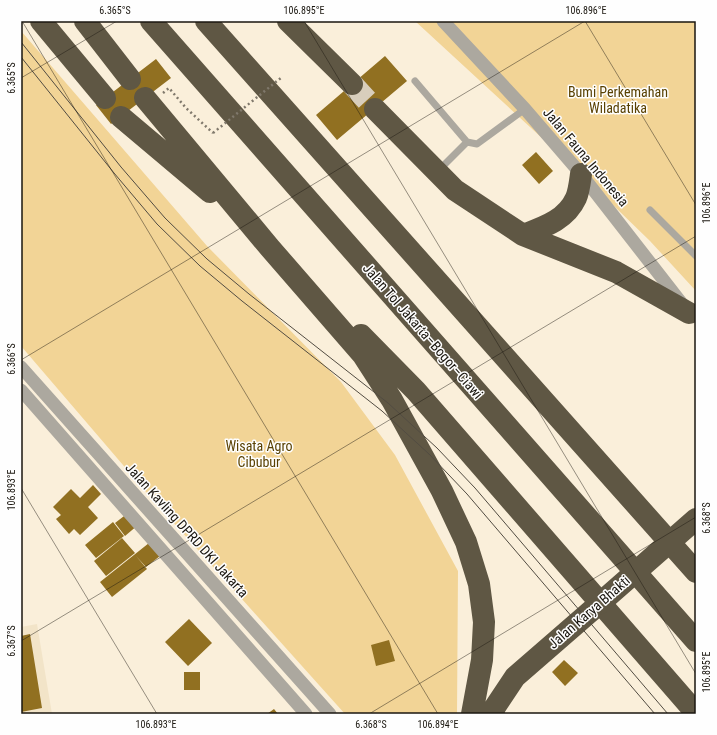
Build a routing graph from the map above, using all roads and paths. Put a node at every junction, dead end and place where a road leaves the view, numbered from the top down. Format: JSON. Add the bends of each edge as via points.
{"nodes":[{"id":1,"x":41,"y":21,"type":"edge"},
{"id":2,"x":85,"y":21,"type":"edge"},
{"id":3,"x":151,"y":21,"type":"edge"},
{"id":4,"x":206,"y":21,"type":"edge"},
{"id":5,"x":288,"y":21,"type":"edge"},
{"id":6,"x":443,"y":21,"type":"edge"},
{"id":7,"x":282,"y":77,"type":"dead end"},
{"id":8,"x":130,"y":79,"type":"dead end"},
{"id":9,"x":415,"y":81,"type":"dead end"},
{"id":10,"x":352,"y":84,"type":"tunnel mouth"},
{"id":11,"x":169,"y":88,"type":"dead end"},
{"id":12,"x":105,"y":98,"type":"dead end"},
{"id":13,"x":146,"y":98,"type":"dead end"},
{"id":14,"x":375,"y":109,"type":"tunnel mouth"},
{"id":15,"x":525,"y":109,"type":"junction"},
{"id":16,"x":121,"y":117,"type":"dead end"},
{"id":17,"x":467,"y":142,"type":"junction"},
{"id":18,"x":437,"y":172,"type":"junction"},
{"id":19,"x":581,"y":174,"type":"junction"},
{"id":20,"x":650,"y":210,"type":"dead end"},
{"id":21,"x":255,"y":230,"type":"junction"},
{"id":22,"x":523,"y":234,"type":"junction"},
{"id":23,"x":270,"y":248,"type":"junction"},
{"id":24,"x":696,"y":256,"type":"edge"},
{"id":25,"x":693,"y":317,"type":"edge"},
{"id":26,"x":21,"y":368,"type":"edge"},
{"id":27,"x":21,"y":390,"type":"edge"},
{"id":28,"x":696,"y":519,"type":"edge"},
{"id":29,"x":652,"y":522,"type":"junction"},
{"id":30,"x":696,"y":563,"type":"edge"},
{"id":31,"x":696,"y":572,"type":"edge"},
{"id":32,"x":696,"y":641,"type":"edge"},
{"id":33,"x":696,"y":712,"type":"edge"},
{"id":34,"x":306,"y":714,"type":"edge"},
{"id":35,"x":330,"y":714,"type":"edge"},
{"id":36,"x":472,"y":714,"type":"edge"},
{"id":37,"x":493,"y":714,"type":"edge"}],
"edges":[{"from":1,"to":12,"type":"highway"},
{"from":2,"to":8,"type":"highway"},
{"from":3,"to":32,"type":"highway","name":"Jalan Tol Jakarta–Bogor–Ciawi"},
{"from":4,"to":29,"type":"highway"},
{"from":5,"to":10,"type":"highway"},
{"from":6,"to":15,"type":"street","name":"Jalan Fauna Indonesia"},
{"from":7,"to":11,"type":"path","bridge":true,"via":[[213,133]]},
{"from":9,"to":17,"type":"lane"},
{"from":13,"to":21,"type":"highway"},
{"from":14,"to":18,"type":"highway"},
{"from":15,"to":17,"type":"lane","via":[[477,144]]},
{"from":15,"to":19,"type":"street","name":"Jalan Fauna Indonesia"},
{"from":16,"to":21,"type":"highway"},
{"from":17,"to":18,"type":"lane"},
{"from":18,"to":22,"type":"highway","via":[[455,190]]},
{"from":19,"to":22,"type":"highway","via":[[576,198],[566,213],[550,225]]},
{"from":19,"to":25,"type":"street","name":"Jalan Fauna Indonesia"},
{"from":20,"to":24,"type":"lane"},
{"from":21,"to":23,"type":"highway"},
{"from":22,"to":25,"type":"highway","via":[[616,272]]},
{"from":23,"to":33,"type":"highway","via":[[342,315],[416,391]]},
{"from":23,"to":36,"type":"highway","via":[[363,355],[395,406],[442,491],[466,542],[479,584],[484,622],[482,660]]},
{"from":26,"to":35,"type":"street","name":"Jalan Kavling DPRD DKI Jakarta"},
{"from":27,"to":34,"type":"street"},
{"from":28,"to":37,"type":"highway","name":"Jalan Karya Bhakti","bridge":true,"via":[[515,677]]},
{"from":29,"to":30,"type":"highway"},
{"from":29,"to":31,"type":"highway"}]}
